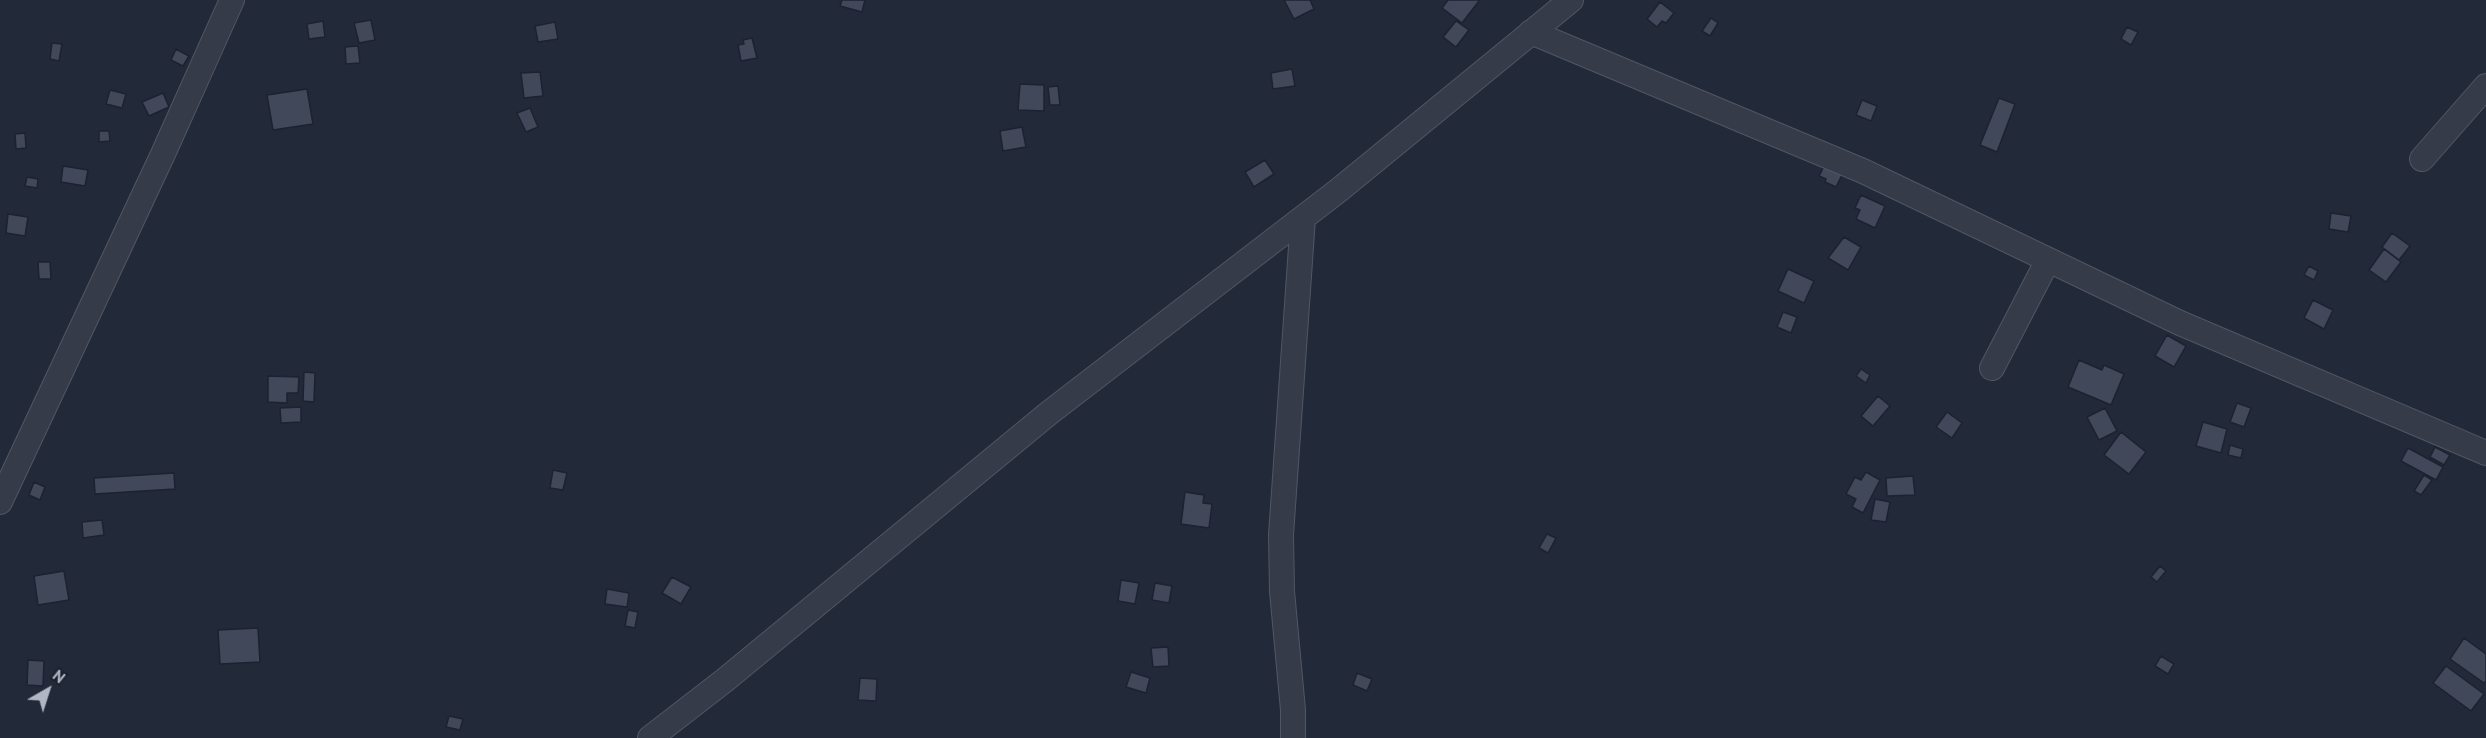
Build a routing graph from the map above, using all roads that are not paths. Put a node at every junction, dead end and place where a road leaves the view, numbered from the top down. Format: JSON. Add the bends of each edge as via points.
{"nodes":[{"id":1,"x":232,"y":0,"type":"edge"},
{"id":2,"x":1571,"y":0,"type":"edge"},
{"id":3,"x":1531,"y":32,"type":"junction"},
{"id":4,"x":2486,"y":86,"type":"edge"},
{"id":5,"x":2422,"y":159,"type":"dead end"},
{"id":6,"x":1303,"y":218,"type":"junction"},
{"id":7,"x":2048,"y":260,"type":"junction"},
{"id":8,"x":1992,"y":369,"type":"dead end"},
{"id":9,"x":2486,"y":453,"type":"edge"},
{"id":10,"x":0,"y":502,"type":"edge"},
{"id":11,"x":650,"y":738,"type":"edge"},
{"id":12,"x":1293,"y":738,"type":"edge"}],
"edges":[{"from":1,"to":10,"type":"street"},
{"from":2,"to":3,"type":"street"},
{"from":3,"to":6,"type":"street"},
{"from":3,"to":7,"type":"street","via":[[1863,171]]},
{"from":4,"to":5,"type":"street"},
{"from":6,"to":11,"type":"street","via":[[1049,413]]},
{"from":6,"to":12,"type":"street","via":[[1281,535]]},
{"from":7,"to":8,"type":"street"},
{"from":7,"to":9,"type":"street","via":[[2180,323]]}]}
